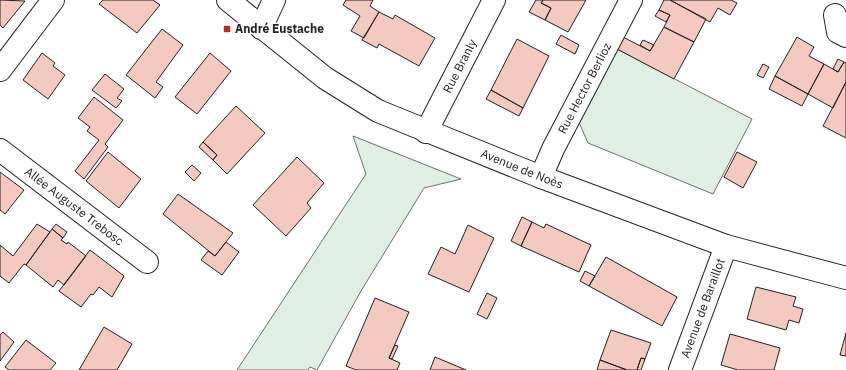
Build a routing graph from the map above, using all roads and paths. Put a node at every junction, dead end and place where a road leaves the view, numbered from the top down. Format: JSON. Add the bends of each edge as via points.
{"nodes":[{"id":1,"x":53,"y":0,"type":"edge"},
{"id":2,"x":228,"y":0,"type":"edge"},
{"id":3,"x":274,"y":0,"type":"edge"},
{"id":4,"x":494,"y":0,"type":"edge"},
{"id":5,"x":632,"y":0,"type":"edge"},
{"id":6,"x":835,"y":15,"type":"dead end"},
{"id":7,"x":261,"y":28,"type":"junction"},
{"id":8,"x":846,"y":36,"type":"edge"},
{"id":9,"x":0,"y":70,"type":"edge"},
{"id":10,"x":426,"y":132,"type":"junction"},
{"id":11,"x":0,"y":150,"type":"edge"},
{"id":12,"x":541,"y":178,"type":"junction"},
{"id":13,"x":726,"y":246,"type":"junction"},
{"id":14,"x":147,"y":262,"type":"dead end"},
{"id":15,"x":846,"y":278,"type":"edge"},
{"id":16,"x":680,"y":370,"type":"edge"}],
"edges":[{"from":1,"to":9,"type":"street"},
{"from":2,"to":7,"type":"street","name":"Avenue de Noès"},
{"from":3,"to":7,"type":"street"},
{"from":4,"to":10,"type":"street","name":"Rue Branly"},
{"from":5,"to":12,"type":"street","name":"Rue Hector Berlioz","via":[[552,148]]},
{"from":6,"to":8,"type":"street","via":[[838,32]]},
{"from":7,"to":10,"type":"street","name":"Avenue de Noès","via":[[325,78],[378,111]]},
{"from":10,"to":12,"type":"street","name":"Avenue de Noès"},
{"from":11,"to":14,"type":"street","name":"Allée Auguste Trebosc"},
{"from":12,"to":13,"type":"street","name":"Avenue de Noès"},
{"from":13,"to":15,"type":"street","name":"Avenue de Noès"},
{"from":13,"to":16,"type":"street","name":"Avenue de Baraillot"}]}
